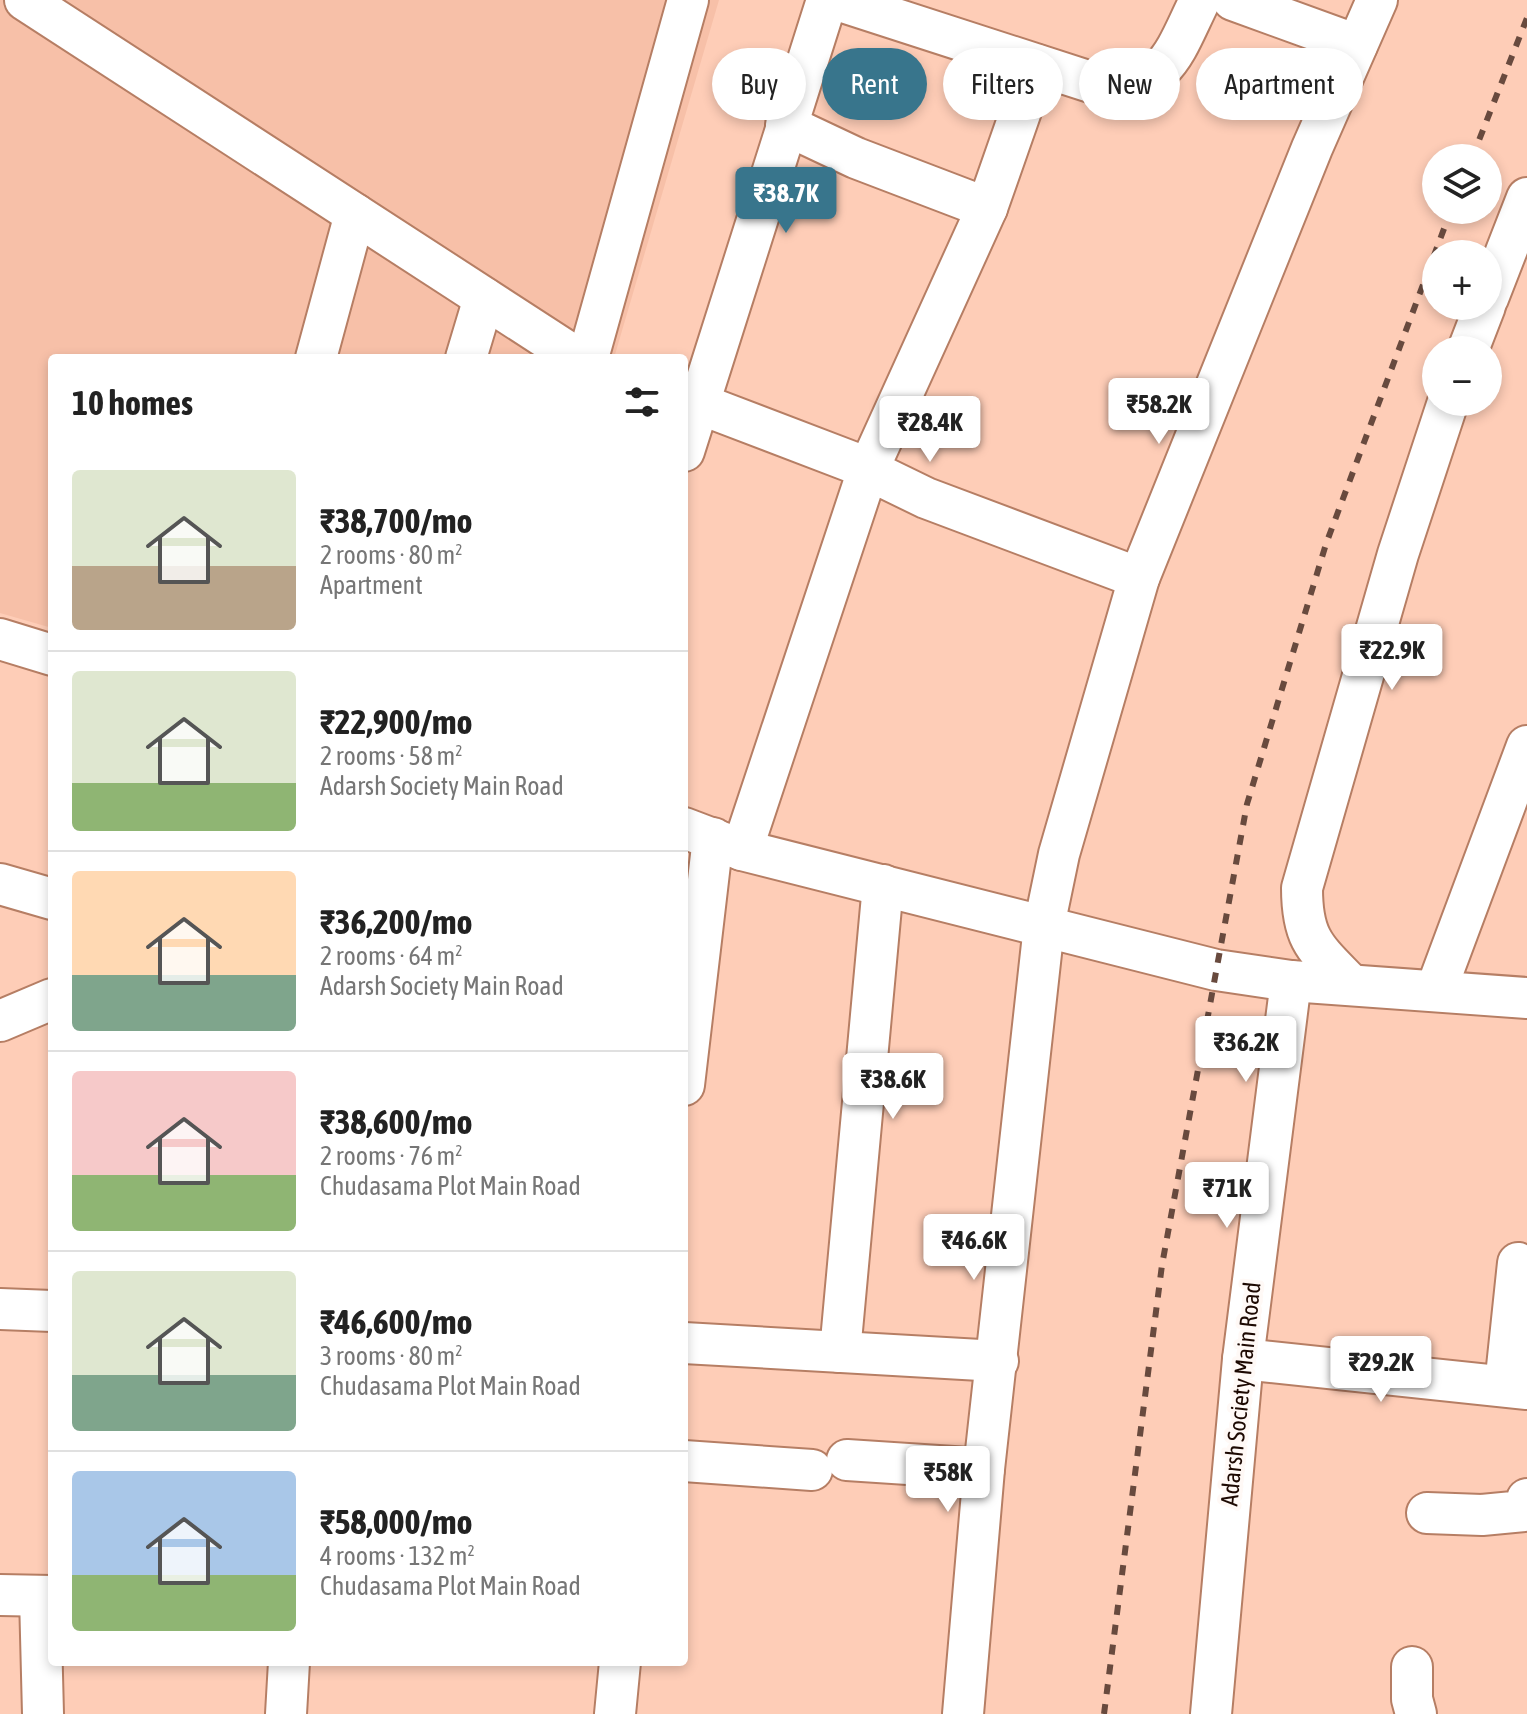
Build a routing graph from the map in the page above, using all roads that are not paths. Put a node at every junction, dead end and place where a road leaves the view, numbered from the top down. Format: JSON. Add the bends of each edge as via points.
{"nodes":[{"id":1,"x":25,"y":0,"type":"edge"},
{"id":2,"x":827,"y":0,"type":"edge"},
{"id":3,"x":837,"y":0,"type":"edge"},
{"id":4,"x":1200,"y":0,"type":"edge"},
{"id":5,"x":1233,"y":0,"type":"edge"},
{"id":6,"x":1377,"y":0,"type":"edge"},
{"id":7,"x":679,"y":4,"type":"edge"},
{"id":8,"x":1357,"y":45,"type":"junction"},
{"id":9,"x":985,"y":48,"type":"edge"},
{"id":10,"x":1063,"y":73,"type":"edge"},
{"id":11,"x":1018,"y":120,"type":"edge"},
{"id":12,"x":786,"y":125,"type":"junction"},
{"id":13,"x":1527,"y":198,"type":"edge"},
{"id":14,"x":987,"y":208,"type":"junction"},
{"id":15,"x":355,"y":214,"type":"junction"},
{"id":16,"x":1502,"y":262,"type":"edge"},
{"id":17,"x":484,"y":298,"type":"junction"},
{"id":18,"x":317,"y":354,"type":"edge"},
{"id":19,"x":467,"y":354,"type":"edge"},
{"id":20,"x":571,"y":354,"type":"edge"},
{"id":21,"x":589,"y":354,"type":"edge"},
{"id":22,"x":700,"y":404,"type":"junction"},
{"id":23,"x":1443,"y":416,"type":"edge"},
{"id":24,"x":688,"y":439,"type":"edge"},
{"id":25,"x":868,"y":470,"type":"junction"},
{"id":26,"x":1139,"y":578,"type":"junction"},
{"id":27,"x":3,"y":637,"type":"edge"},
{"id":28,"x":48,"y":654,"type":"edge"},
{"id":29,"x":1527,"y":746,"type":"edge"},
{"id":30,"x":702,"y":835,"type":"edge"},
{"id":31,"x":0,"y":884,"type":"edge"},
{"id":32,"x":883,"y":885,"type":"junction"},
{"id":33,"x":48,"y":898,"type":"edge"},
{"id":34,"x":1044,"y":926,"type":"junction"},
{"id":35,"x":1291,"y":981,"type":"junction"},
{"id":36,"x":1349,"y":983,"type":"junction"},
{"id":37,"x":1436,"y":990,"type":"junction"},
{"id":38,"x":1527,"y":998,"type":"edge"},
{"id":39,"x":48,"y":1001,"type":"edge"},
{"id":40,"x":0,"y":1021,"type":"edge"},
{"id":41,"x":688,"y":1029,"type":"edge"},
{"id":42,"x":1518,"y":1263,"type":"dead end"},
{"id":43,"x":0,"y":1309,"type":"edge"},
{"id":44,"x":48,"y":1311,"type":"edge"},
{"id":45,"x":688,"y":1343,"type":"edge"},
{"id":46,"x":840,"y":1352,"type":"junction"},
{"id":47,"x":1243,"y":1359,"type":"junction"},
{"id":48,"x":998,"y":1361,"type":"junction"},
{"id":49,"x":1516,"y":1388,"type":"edge"},
{"id":50,"x":688,"y":1461,"type":"edge"},
{"id":51,"x":984,"y":1469,"type":"junction"},
{"id":52,"x":1527,"y":1499,"type":"edge"},
{"id":53,"x":1427,"y":1513,"type":"dead end"},
{"id":54,"x":0,"y":1595,"type":"edge"},
{"id":55,"x":46,"y":1596,"type":"edge"},
{"id":56,"x":289,"y":1666,"type":"edge"},
{"id":57,"x":620,"y":1666,"type":"edge"},
{"id":58,"x":1412,"y":1667,"type":"dead end"},
{"id":59,"x":43,"y":1714,"type":"edge"},
{"id":60,"x":286,"y":1714,"type":"edge"},
{"id":61,"x":615,"y":1714,"type":"edge"},
{"id":62,"x":963,"y":1714,"type":"edge"},
{"id":63,"x":1211,"y":1714,"type":"edge"},
{"id":64,"x":1416,"y":1714,"type":"edge"}],
"edges":[{"from":1,"to":15,"type":"street"},
{"from":2,"to":12,"type":"street"},
{"from":3,"to":9,"type":"street"},
{"from":4,"to":10,"type":"street","via":[[1174,52],[1151,79],[1130,87],[1103,86]]},
{"from":5,"to":8,"type":"street"},
{"from":6,"to":8,"type":"street"},
{"from":7,"to":21,"type":"street"},
{"from":8,"to":26,"type":"street"},
{"from":11,"to":14,"type":"street"},
{"from":12,"to":14,"type":"street"},
{"from":12,"to":22,"type":"street"},
{"from":13,"to":16,"type":"street"},
{"from":14,"to":25,"type":"street"},
{"from":15,"to":17,"type":"street"},
{"from":15,"to":18,"type":"street"},
{"from":17,"to":19,"type":"street"},
{"from":17,"to":20,"type":"street"},
{"from":22,"to":24,"type":"street"},
{"from":22,"to":25,"type":"street"},
{"from":23,"to":36,"type":"street","via":[[1302,888],[1302,913],[1312,945]]},
{"from":25,"to":26,"type":"street","via":[[926,498]]},
{"from":25,"to":30,"type":"street"},
{"from":26,"to":34,"type":"street","via":[[1059,854]]},
{"from":27,"to":28,"type":"street"},
{"from":29,"to":37,"type":"street"},
{"from":30,"to":32,"type":"street"},
{"from":30,"to":41,"type":"street"},
{"from":31,"to":33,"type":"street"},
{"from":32,"to":34,"type":"street"},
{"from":32,"to":46,"type":"street"},
{"from":34,"to":35,"type":"street","via":[[1216,970]]},
{"from":34,"to":48,"type":"street"},
{"from":35,"to":36,"type":"street"},
{"from":35,"to":47,"type":"street","name":"Adarsh Society Main Road"},
{"from":36,"to":37,"type":"street"},
{"from":37,"to":38,"type":"street"},
{"from":39,"to":40,"type":"street"},
{"from":42,"to":49,"type":"street"},
{"from":43,"to":44,"type":"street"},
{"from":45,"to":46,"type":"street"},
{"from":46,"to":48,"type":"street"},
{"from":47,"to":49,"type":"street"},
{"from":47,"to":63,"type":"street","name":"Adarsh Society Main Road"},
{"from":48,"to":51,"type":"street"},
{"from":50,"to":51,"type":"street"},
{"from":51,"to":62,"type":"street"},
{"from":52,"to":53,"type":"street","via":[[1524,1511]]},
{"from":54,"to":55,"type":"street"},
{"from":55,"to":59,"type":"street"},
{"from":56,"to":60,"type":"street"},
{"from":57,"to":61,"type":"street"},
{"from":58,"to":64,"type":"street"}]}
